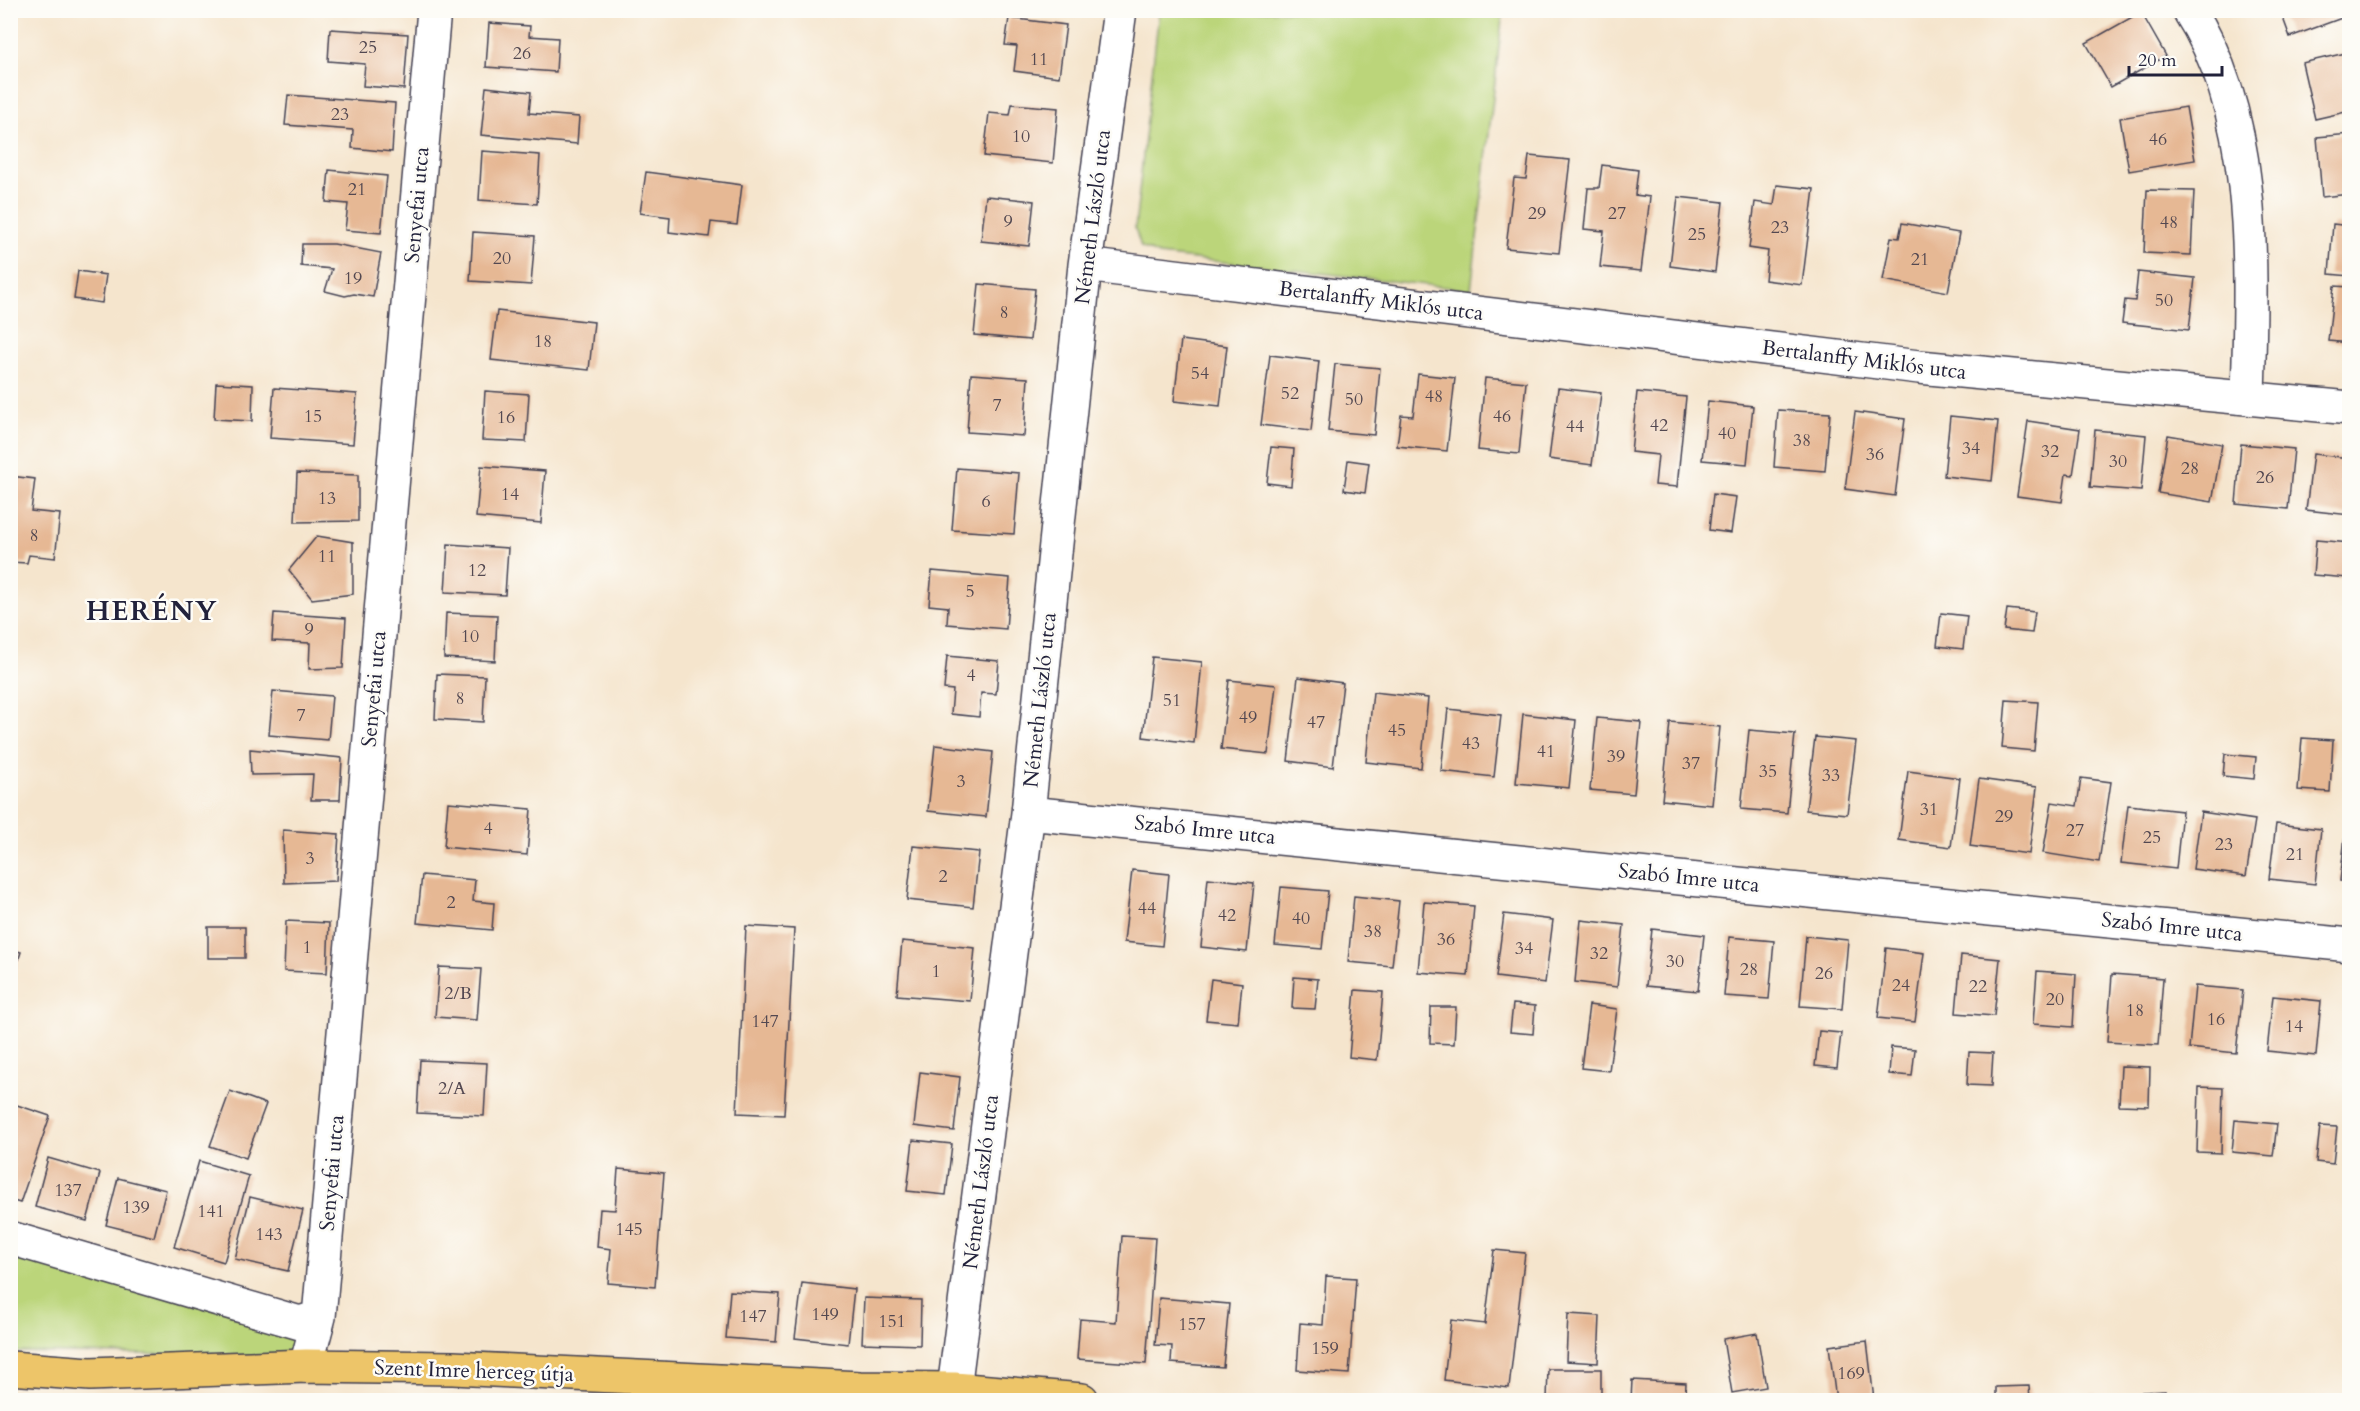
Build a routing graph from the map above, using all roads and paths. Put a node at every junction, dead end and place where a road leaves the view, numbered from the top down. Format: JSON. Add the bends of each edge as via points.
{"nodes":[{"id":1,"x":434,"y":10,"type":"edge"},
{"id":2,"x":1120,"y":10,"type":"edge"},
{"id":3,"x":2189,"y":10,"type":"edge"},
{"id":4,"x":1085,"y":265,"type":"junction"},
{"id":5,"x":2248,"y":398,"type":"junction"},
{"id":6,"x":2349,"y":408,"type":"edge"},
{"id":7,"x":1028,"y":813,"type":"junction"},
{"id":8,"x":2349,"y":945,"type":"edge"},
{"id":9,"x":10,"y":1238,"type":"edge"},
{"id":10,"x":319,"y":1317,"type":"junction"},
{"id":11,"x":306,"y":1366,"type":"junction"},
{"id":12,"x":10,"y":1368,"type":"edge"},
{"id":13,"x":954,"y":1389,"type":"junction"},
{"id":14,"x":860,"y":1394,"type":"edge"},
{"id":15,"x":1082,"y":1401,"type":"edge"}],
"edges":[{"from":1,"to":10,"type":"street","name":"Senyefai utca"},
{"from":2,"to":4,"type":"street","name":"Németh László utca"},
{"from":3,"to":5,"type":"street","via":[[2218,67],[2234,125],[2245,195],[2250,326]]},
{"from":4,"to":5,"type":"street","name":"Bertalanffy Miklós utca","via":[[1919,367]]},
{"from":4,"to":7,"type":"street","name":"Németh László utca"},
{"from":5,"to":6,"type":"street","name":"Bertalanffy Miklós utca"},
{"from":7,"to":8,"type":"street","name":"Szabó Imre utca"},
{"from":7,"to":13,"type":"street","name":"Németh László utca"},
{"from":9,"to":10,"type":"street","via":[[300,1323]]},
{"from":10,"to":11,"type":"street","name":"Senyefai utca"},
{"from":11,"to":12,"type":"main road","name":"Szent Imre herceg útja","via":[[90,1374]]},
{"from":11,"to":14,"type":"main road","name":"Szent Imre herceg útja","via":[[453,1368]]},
{"from":13,"to":14,"type":"main road","name":"Szent Imre herceg útja"},
{"from":13,"to":15,"type":"main road","name":"Szent Imre herceg útja"}]}
